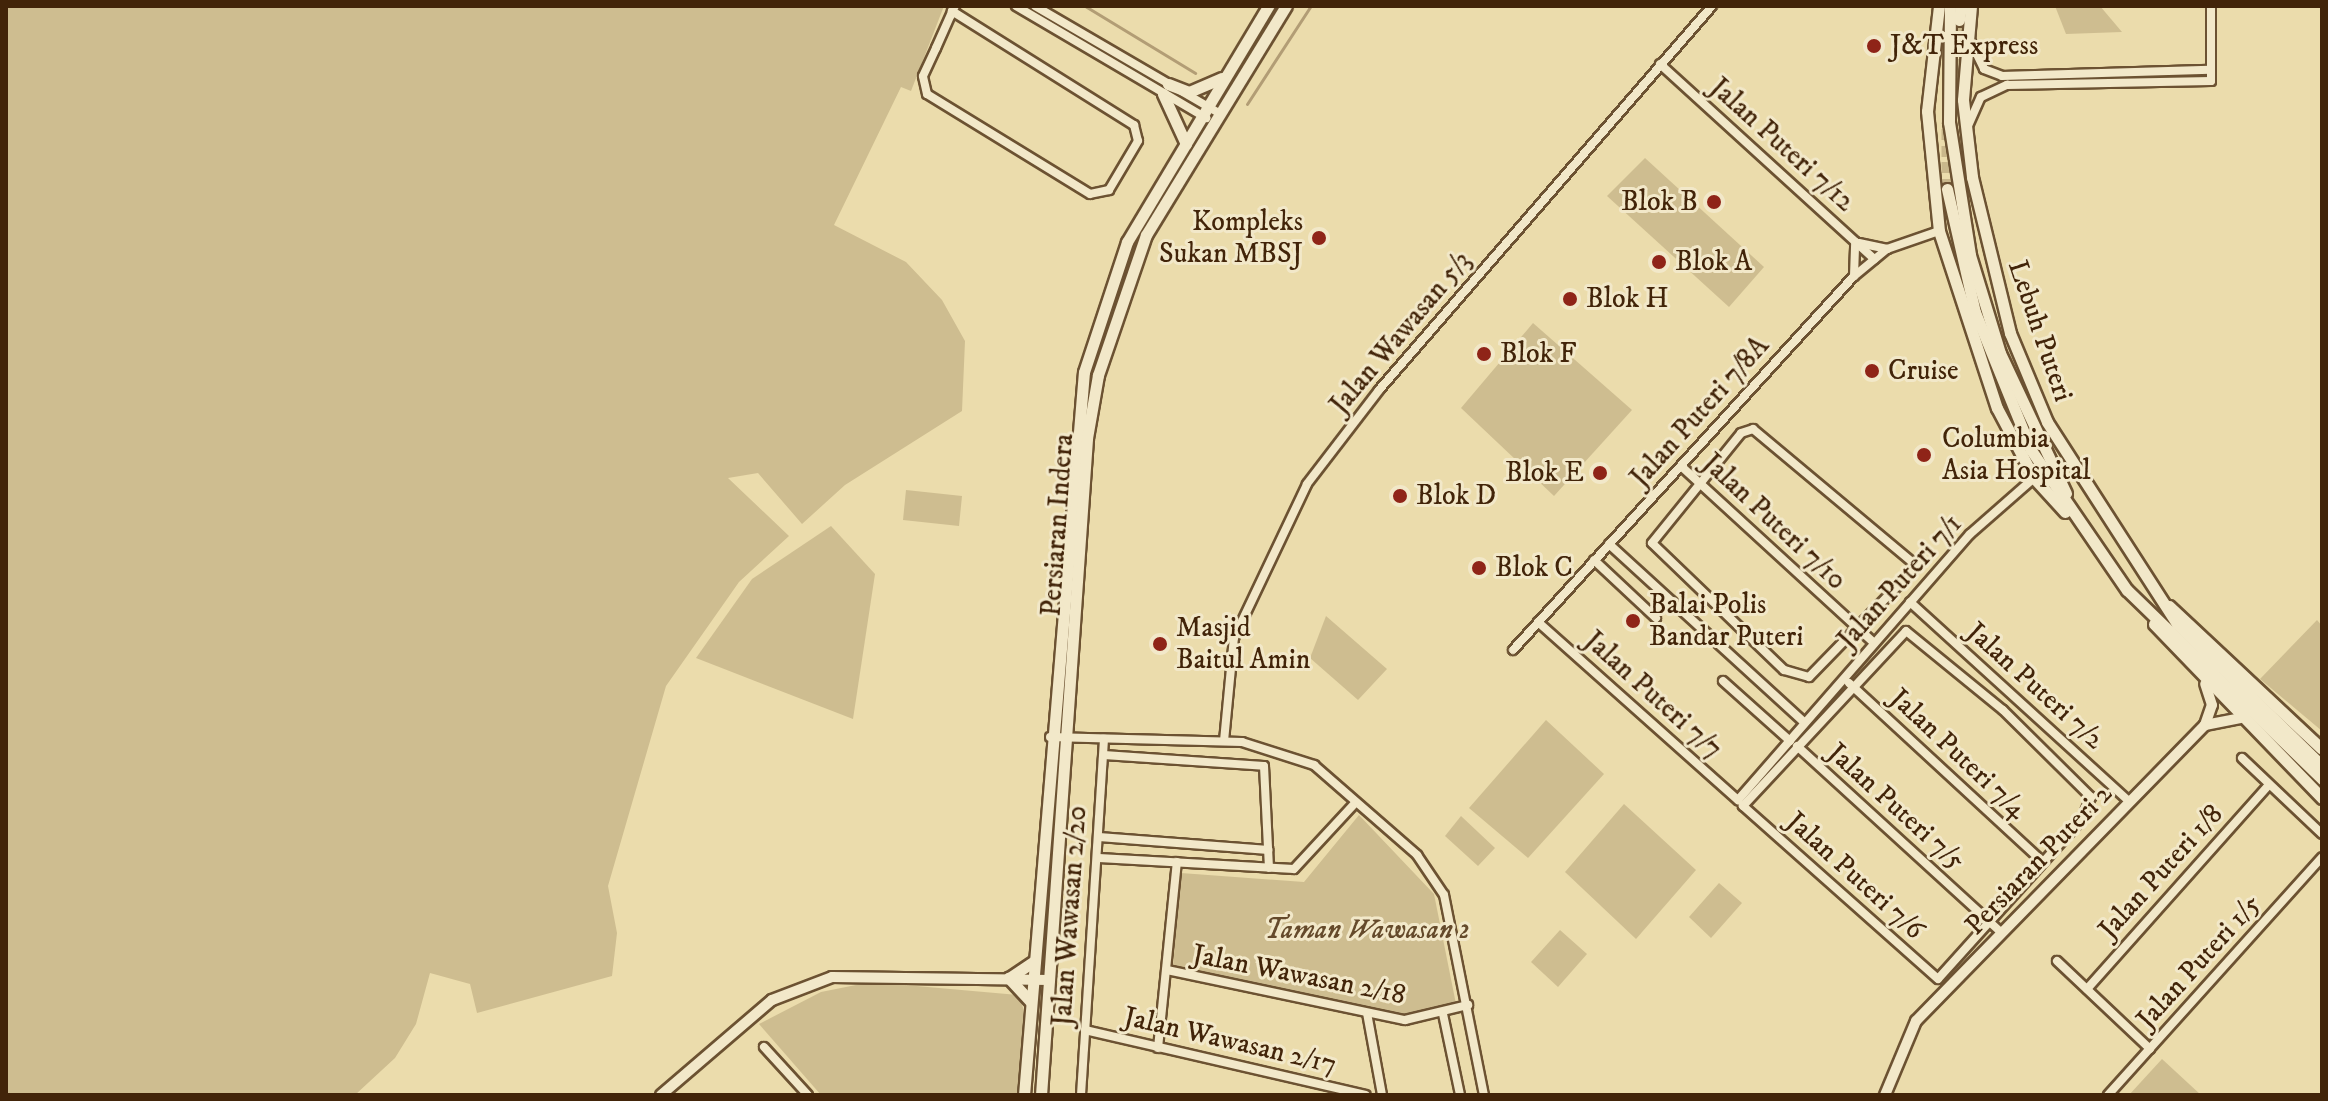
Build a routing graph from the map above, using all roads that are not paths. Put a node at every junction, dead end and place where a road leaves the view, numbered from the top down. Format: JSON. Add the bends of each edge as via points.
{"nodes":[{"id":1,"x":1016,"y":6,"type":"edge"},
{"id":2,"x":1035,"y":6,"type":"edge"},
{"id":3,"x":1268,"y":6,"type":"edge"},
{"id":4,"x":1286,"y":6,"type":"edge"},
{"id":5,"x":1712,"y":6,"type":"edge"},
{"id":6,"x":1939,"y":6,"type":"edge"},
{"id":7,"x":1950,"y":6,"type":"edge"},
{"id":8,"x":1961,"y":6,"type":"edge"},
{"id":9,"x":1971,"y":6,"type":"edge"},
{"id":10,"x":2211,"y":6,"type":"edge"},
{"id":11,"x":954,"y":8,"type":"edge"},
{"id":12,"x":1959,"y":20,"type":"tunnel mouth"},
{"id":13,"x":1970,"y":40,"type":"junction"},
{"id":14,"x":1660,"y":64,"type":"junction"},
{"id":15,"x":2210,"y":70,"type":"junction"},
{"id":16,"x":1226,"y":75,"type":"junction"},
{"id":17,"x":1166,"y":89,"type":"junction"},
{"id":18,"x":1211,"y":115,"type":"junction"},
{"id":19,"x":1967,"y":129,"type":"junction"},
{"id":20,"x":1186,"y":144,"type":"junction"},
{"id":21,"x":1947,"y":189,"type":"tunnel mouth"},
{"id":22,"x":1939,"y":231,"type":"junction"},
{"id":23,"x":1855,"y":241,"type":"junction"},
{"id":24,"x":1887,"y":249,"type":"junction"},
{"id":25,"x":1874,"y":259,"type":"junction"},
{"id":26,"x":1853,"y":277,"type":"junction"},
{"id":27,"x":1681,"y":466,"type":"junction"},
{"id":28,"x":2034,"y":478,"type":"junction"},
{"id":29,"x":1698,"y":482,"type":"junction"},
{"id":30,"x":2090,"y":540,"type":"junction"},
{"id":31,"x":1609,"y":544,"type":"junction"},
{"id":32,"x":1594,"y":560,"type":"junction"},
{"id":33,"x":2162,"y":601,"type":"junction"},
{"id":34,"x":1910,"y":602,"type":"junction"},
{"id":35,"x":2147,"y":613,"type":"junction"},
{"id":36,"x":1656,"y":618,"type":"dead end"},
{"id":37,"x":1538,"y":622,"type":"junction"},
{"id":38,"x":1857,"y":628,"type":"junction"},
{"id":39,"x":1874,"y":643,"type":"junction"},
{"id":40,"x":1513,"y":650,"type":"dead end"},
{"id":41,"x":1844,"y":678,"type":"junction"},
{"id":42,"x":1723,"y":681,"type":"dead end"},
{"id":43,"x":2205,"y":684,"type":"junction"},
{"id":44,"x":1852,"y":686,"type":"junction"},
{"id":45,"x":2234,"y":690,"type":"junction"},
{"id":46,"x":2014,"y":697,"type":"junction"},
{"id":47,"x":2003,"y":710,"type":"junction"},
{"id":48,"x":2240,"y":718,"type":"junction"},
{"id":49,"x":1805,"y":723,"type":"junction"},
{"id":50,"x":2205,"y":725,"type":"junction"},
{"id":51,"x":1050,"y":737,"type":"junction"},
{"id":52,"x":1068,"y":738,"type":"junction"},
{"id":53,"x":1104,"y":739,"type":"junction"},
{"id":54,"x":1224,"y":741,"type":"junction"},
{"id":55,"x":1793,"y":744,"type":"junction"},
{"id":56,"x":2322,"y":749,"type":"edge"},
{"id":57,"x":1104,"y":755,"type":"junction"},
{"id":58,"x":2242,"y":758,"type":"dead end"},
{"id":59,"x":2322,"y":766,"type":"edge"},
{"id":60,"x":2322,"y":779,"type":"edge"},
{"id":61,"x":2269,"y":785,"type":"junction"},
{"id":62,"x":2322,"y":798,"type":"edge"},
{"id":63,"x":1356,"y":802,"type":"junction"},
{"id":64,"x":2130,"y":802,"type":"junction"},
{"id":65,"x":1740,"y":803,"type":"junction"},
{"id":66,"x":2322,"y":834,"type":"edge"},
{"id":67,"x":1099,"y":837,"type":"junction"},
{"id":68,"x":1269,"y":850,"type":"junction"},
{"id":69,"x":2322,"y":857,"type":"edge"},
{"id":70,"x":1099,"y":858,"type":"junction"},
{"id":71,"x":2042,"y":861,"type":"junction"},
{"id":72,"x":1177,"y":862,"type":"junction"},
{"id":73,"x":1269,"y":868,"type":"junction"},
{"id":74,"x":1988,"y":920,"type":"junction"},
{"id":75,"x":2001,"y":932,"type":"junction"},
{"id":76,"x":1034,"y":961,"type":"junction"},
{"id":77,"x":2057,"y":961,"type":"dead end"},
{"id":78,"x":1167,"y":970,"type":"junction"},
{"id":79,"x":1009,"y":978,"type":"junction"},
{"id":80,"x":1033,"y":979,"type":"junction"},
{"id":81,"x":1050,"y":980,"type":"junction"},
{"id":82,"x":2087,"y":989,"type":"junction"},
{"id":83,"x":1031,"y":1002,"type":"junction"},
{"id":84,"x":1468,"y":1005,"type":"junction"},
{"id":85,"x":1367,"y":1013,"type":"junction"},
{"id":86,"x":1443,"y":1014,"type":"junction"},
{"id":87,"x":1085,"y":1030,"type":"junction"},
{"id":88,"x":764,"y":1047,"type":"dead end"},
{"id":89,"x":1158,"y":1048,"type":"junction"},
{"id":90,"x":2150,"y":1049,"type":"junction"},
{"id":91,"x":661,"y":1095,"type":"edge"},
{"id":92,"x":808,"y":1095,"type":"edge"},
{"id":93,"x":1024,"y":1095,"type":"edge"},
{"id":94,"x":1041,"y":1095,"type":"edge"},
{"id":95,"x":1081,"y":1095,"type":"edge"},
{"id":96,"x":1366,"y":1095,"type":"edge"},
{"id":97,"x":1382,"y":1095,"type":"edge"},
{"id":98,"x":1460,"y":1095,"type":"edge"},
{"id":99,"x":1484,"y":1095,"type":"edge"},
{"id":100,"x":1885,"y":1095,"type":"edge"},
{"id":101,"x":2108,"y":1095,"type":"edge"}],
"edges":[{"from":1,"to":17,"type":"street"},
{"from":2,"to":17,"type":"street"},
{"from":3,"to":16,"type":"main road","name":"Persiaran Indera"},
{"from":4,"to":18,"type":"main road","name":"Persiaran Indera"},
{"from":5,"to":14,"type":"street","name":"Jalan Wawasan 5/3"},
{"from":6,"to":22,"type":"main road","via":[[1927,111]]},
{"from":7,"to":30,"type":"main road","via":[[1949,122],[1970,255],[2005,365]]},
{"from":8,"to":12,"type":"main road"},
{"from":9,"to":13,"type":"main road","name":"Lebuh Puteri"},
{"from":10,"to":15,"type":"street"},
{"from":11,"to":11,"type":"street","via":[[1134,125],[1139,137],[1104,194],[1090,194],[927,94],[923,76]]},
{"from":13,"to":15,"type":"street","via":[[1984,69],[2002,76]]},
{"from":13,"to":19,"type":"main road","name":"Lebuh Puteri"},
{"from":14,"to":23,"type":"street","name":"Jalan Puteri 7/12"},
{"from":14,"to":54,"type":"street","name":"Jalan Wawasan 5/3","via":[[1307,484],[1234,638]]},
{"from":15,"to":19,"type":"street","via":[[2211,81],[2007,85],[1981,97]]},
{"from":16,"to":17,"type":"main road","via":[[1189,92]]},
{"from":16,"to":18,"type":"main road","name":"Persiaran Indera"},
{"from":17,"to":18,"type":"street"},
{"from":17,"to":20,"type":"main road"},
{"from":18,"to":20,"type":"main road","name":"Persiaran Indera"},
{"from":18,"to":52,"type":"main road","name":"Persiaran Indera","via":[[1134,261],[1098,375],[1087,438]]},
{"from":19,"to":33,"type":"main road","name":"Lebuh Puteri","via":[[1985,241],[2029,381],[2066,460]]},
{"from":20,"to":51,"type":"main road","name":"Persiaran Indera","via":[[1127,242],[1084,372]]},
{"from":21,"to":30,"type":"main road","via":[[1975,312],[2008,403]]},
{"from":22,"to":24,"type":"street","name":"Jalan Puteri 7/8A"},
{"from":22,"to":28,"type":"main road","via":[[1997,408]]},
{"from":23,"to":24,"type":"street"},
{"from":23,"to":25,"type":"street","name":"Jalan Puteri 7/12"},
{"from":23,"to":26,"type":"street"},
{"from":24,"to":25,"type":"street","name":"Jalan Puteri 7/8A"},
{"from":25,"to":26,"type":"street","name":"Jalan Puteri 7/8A"},
{"from":26,"to":27,"type":"street","name":"Jalan Puteri 7/8A"},
{"from":27,"to":29,"type":"street","name":"Jalan Puteri 7/10"},
{"from":27,"to":31,"type":"street","name":"Jalan Puteri 7/8A"},
{"from":28,"to":30,"type":"main road"},
{"from":28,"to":34,"type":"street","name":"Jalan Puteri 7/1","via":[[1984,520]]},
{"from":29,"to":38,"type":"street","name":"Jalan Puteri 7/10"},
{"from":29,"to":38,"type":"street","via":[[1656,530],[1658,555],[1784,670],[1803,677],[1819,671]]},
{"from":29,"to":38,"type":"street","via":[[1741,433],[1764,434],[1917,566]]},
{"from":30,"to":35,"type":"main road","name":"Lebuh Puteri"},
{"from":31,"to":32,"type":"street","name":"Jalan Puteri 7/8A"},
{"from":31,"to":49,"type":"street"},
{"from":32,"to":36,"type":"street"},
{"from":32,"to":37,"type":"street","name":"Jalan Puteri 7/8A"},
{"from":33,"to":45,"type":"main road","name":"Lebuh Puteri"},
{"from":33,"to":56,"type":"main road"},
{"from":34,"to":39,"type":"street","name":"Jalan Puteri 7/1"},
{"from":34,"to":46,"type":"street","name":"Jalan Puteri 7/2"},
{"from":35,"to":43,"type":"main road"},
{"from":35,"to":45,"type":"main road","name":"Lebuh Puteri"},
{"from":37,"to":40,"type":"street","name":"Jalan Puteri 7/8A"},
{"from":37,"to":65,"type":"street","name":"Jalan Puteri 7/7"},
{"from":38,"to":39,"type":"street","name":"Jalan Puteri 7/10"},
{"from":39,"to":41,"type":"street","name":"Jalan Puteri 7/1"},
{"from":41,"to":44,"type":"street","name":"Jalan Puteri 7/4"},
{"from":41,"to":49,"type":"street","name":"Jalan Puteri 7/1"},
{"from":42,"to":55,"type":"street","name":"Jalan Puteri 7/5"},
{"from":43,"to":48,"type":"main road"},
{"from":43,"to":50,"type":"street","via":[[2212,705]]},
{"from":44,"to":47,"type":"street","via":[[1906,631],[1918,635]]},
{"from":44,"to":55,"type":"street"},
{"from":44,"to":71,"type":"street","name":"Jalan Puteri 7/4"},
{"from":45,"to":59,"type":"main road","name":"Lebuh Puteri"},
{"from":45,"to":60,"type":"main road","name":"Lebuh Puteri"},
{"from":46,"to":47,"type":"street"},
{"from":46,"to":64,"type":"street","name":"Jalan Puteri 7/2"},
{"from":47,"to":71,"type":"street","via":[[2082,784],[2091,805]]},
{"from":48,"to":50,"type":"street"},
{"from":48,"to":62,"type":"main road"},
{"from":49,"to":55,"type":"street","name":"Jalan Puteri 7/1"},
{"from":50,"to":64,"type":"street","name":"Persiaran Puteri 2"},
{"from":51,"to":52,"type":"street"},
{"from":51,"to":76,"type":"main road","name":"Persiaran Indera"},
{"from":52,"to":53,"type":"street"},
{"from":52,"to":81,"type":"main road","name":"Persiaran Indera"},
{"from":53,"to":54,"type":"street"},
{"from":53,"to":57,"type":"street","name":"Jalan Wawasan 2/20"},
{"from":54,"to":63,"type":"street","via":[[1302,758]]},
{"from":55,"to":65,"type":"street","name":"Jalan Puteri 7/1"},
{"from":55,"to":74,"type":"street","name":"Jalan Puteri 7/5"},
{"from":57,"to":67,"type":"street","name":"Jalan Wawasan 2/20"},
{"from":57,"to":68,"type":"street","via":[[1258,762],[1270,776]]},
{"from":58,"to":61,"type":"street"},
{"from":61,"to":66,"type":"street"},
{"from":61,"to":82,"type":"street","name":"Jalan Puteri 1/8"},
{"from":63,"to":73,"type":"street","via":[[1299,867]]},
{"from":63,"to":84,"type":"street","via":[[1436,881],[1455,925]]},
{"from":64,"to":75,"type":"street","name":"Persiaran Puteri 2"},
{"from":65,"to":74,"type":"street","name":"Jalan Puteri 7/6","via":[[1938,979]]},
{"from":67,"to":68,"type":"street"},
{"from":67,"to":70,"type":"street","name":"Jalan Wawasan 2/20"},
{"from":68,"to":73,"type":"street"},
{"from":69,"to":90,"type":"street","name":"Jalan Puteri 1/5"},
{"from":70,"to":72,"type":"street"},
{"from":70,"to":87,"type":"street","name":"Jalan Wawasan 2/20"},
{"from":71,"to":74,"type":"street"},
{"from":72,"to":73,"type":"street"},
{"from":72,"to":78,"type":"street"},
{"from":74,"to":75,"type":"street","name":"Jalan Puteri 7/5"},
{"from":75,"to":100,"type":"street","name":"Persiaran Puteri 2","via":[[1909,1031]]},
{"from":76,"to":79,"type":"main road"},
{"from":76,"to":80,"type":"main road","name":"Persiaran Indera"},
{"from":77,"to":82,"type":"street"},
{"from":78,"to":85,"type":"street","name":"Jalan Wawasan 2/18"},
{"from":78,"to":89,"type":"street"},
{"from":79,"to":80,"type":"street"},
{"from":79,"to":83,"type":"main road"},
{"from":79,"to":91,"type":"street","via":[[865,973],[800,987],[772,1000]]},
{"from":80,"to":81,"type":"street"},
{"from":80,"to":83,"type":"main road","name":"Persiaran Indera"},
{"from":81,"to":94,"type":"main road","name":"Persiaran Indera"},
{"from":82,"to":90,"type":"street"},
{"from":83,"to":93,"type":"main road","name":"Persiaran Indera"},
{"from":84,"to":86,"type":"street","name":"Jalan Wawasan 2/18"},
{"from":84,"to":99,"type":"street"},
{"from":85,"to":86,"type":"street","name":"Jalan Wawasan 2/18","via":[[1405,1020]]},
{"from":85,"to":97,"type":"street"},
{"from":86,"to":98,"type":"street"},
{"from":87,"to":89,"type":"street","name":"Jalan Wawasan 2/17"},
{"from":87,"to":95,"type":"street","name":"Jalan Wawasan 2/20"},
{"from":88,"to":92,"type":"street"},
{"from":89,"to":96,"type":"street","name":"Jalan Wawasan 2/17"},
{"from":90,"to":101,"type":"street","name":"Jalan Puteri 1/5"}]}
